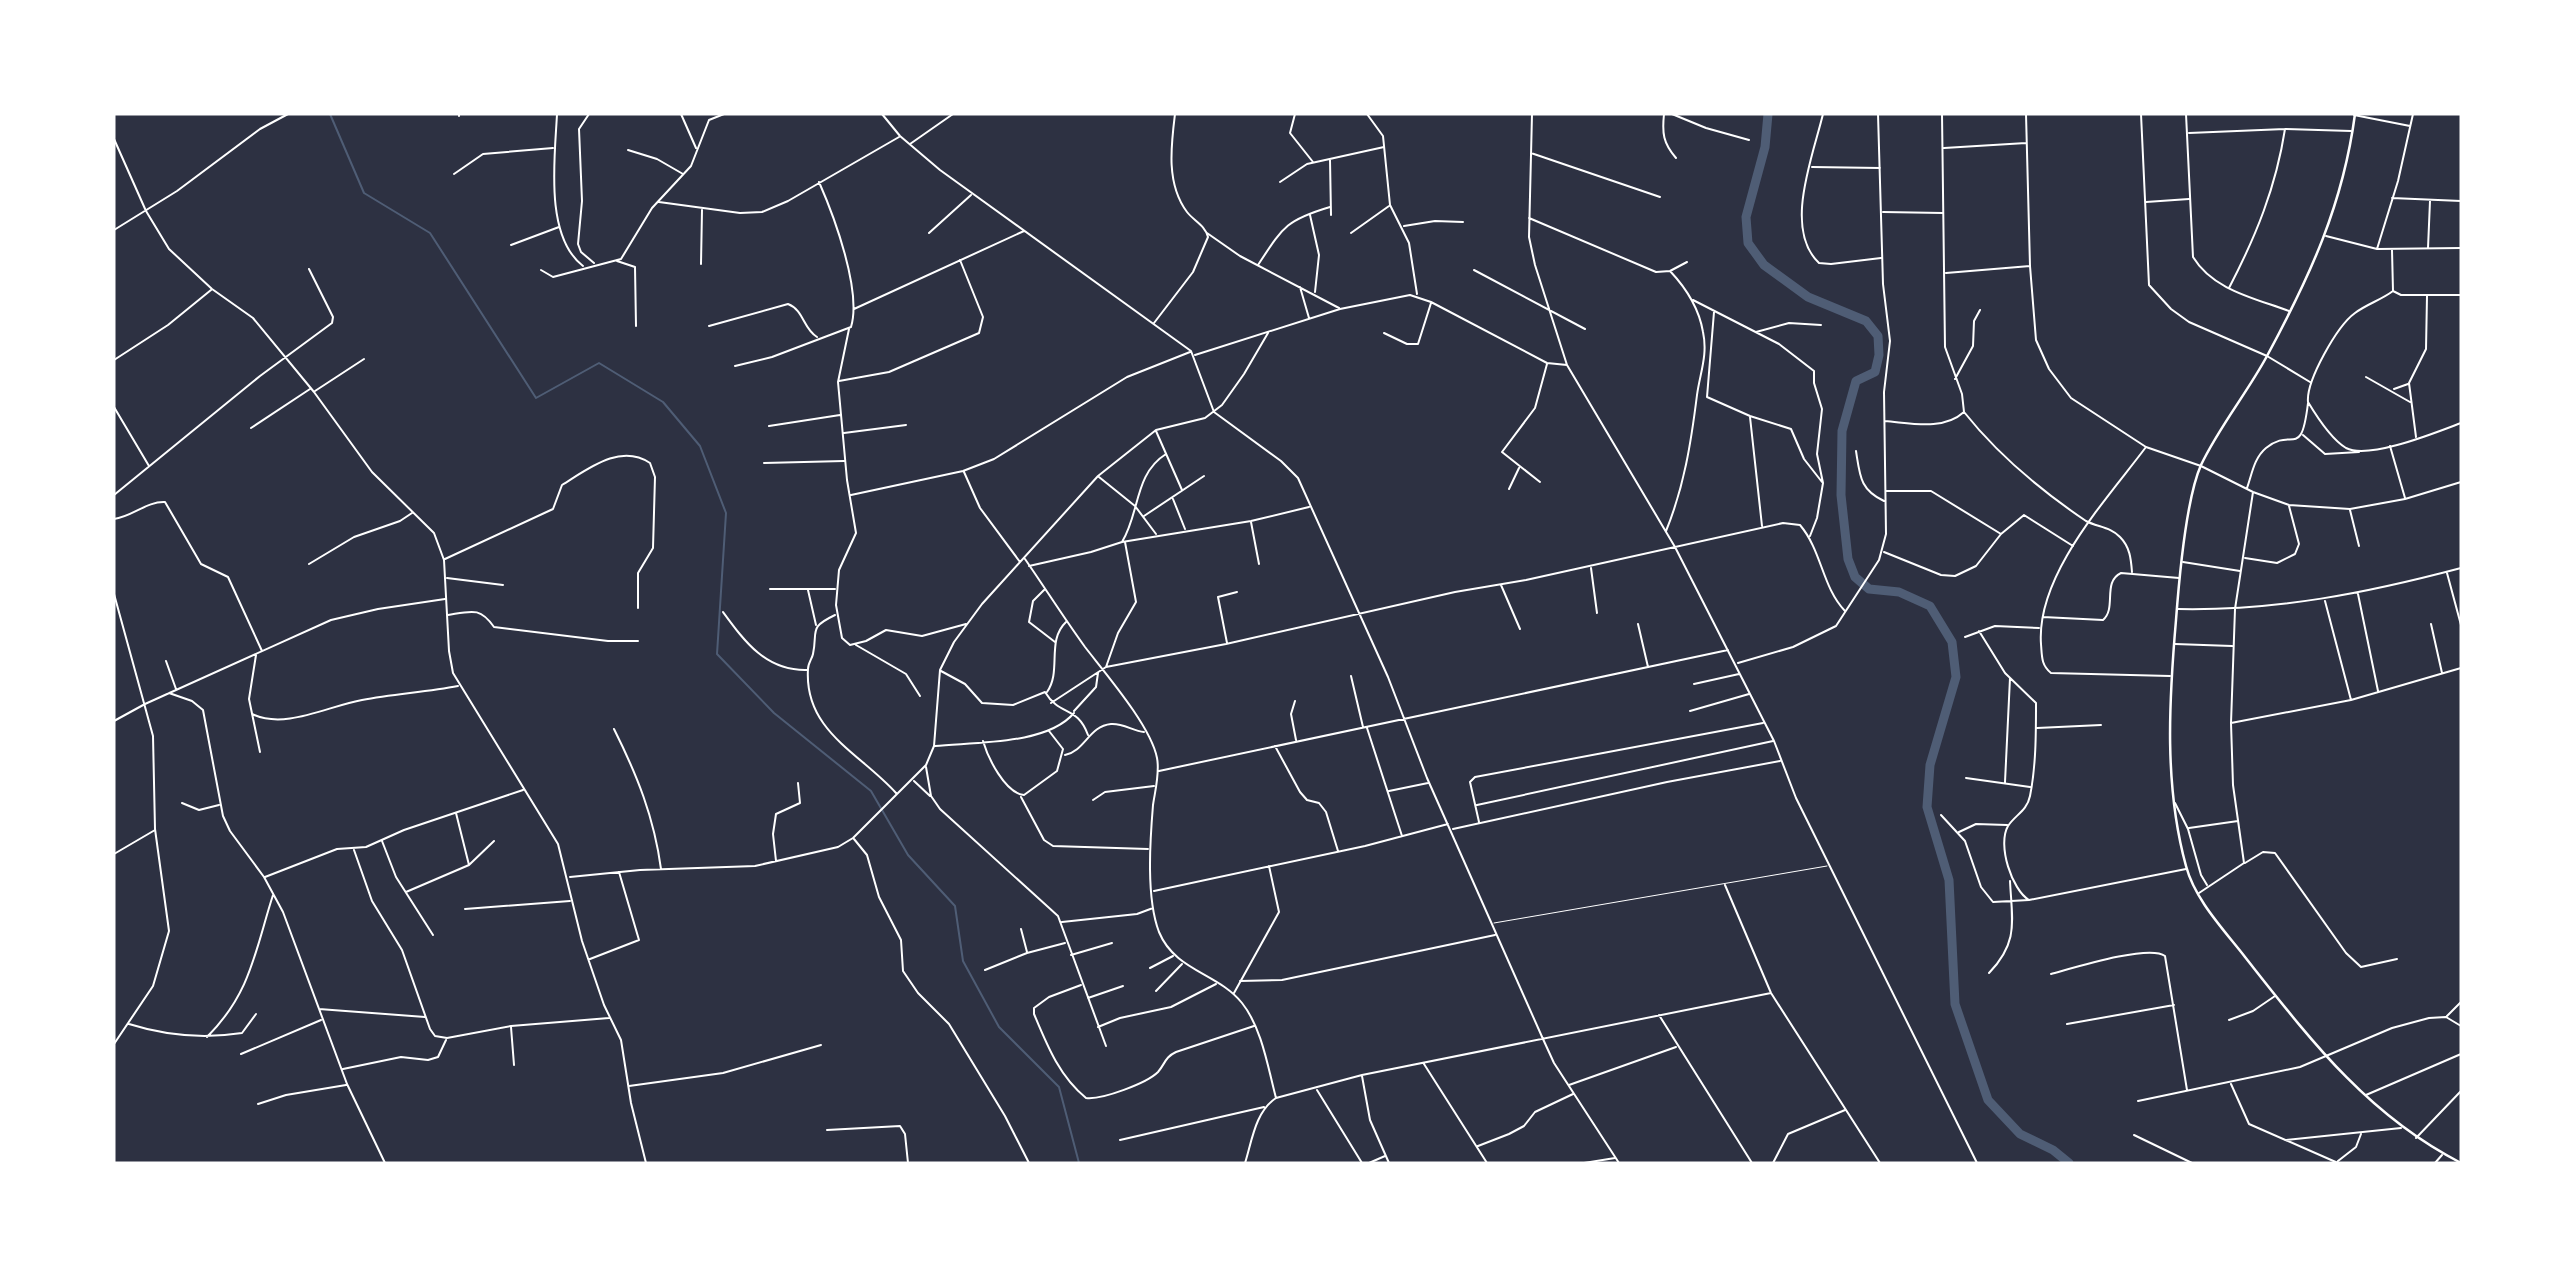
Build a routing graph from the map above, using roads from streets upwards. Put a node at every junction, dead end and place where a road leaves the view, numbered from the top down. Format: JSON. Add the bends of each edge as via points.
{"nodes":[{"id":1,"x":288,"y":114,"type":"edge"},
{"id":2,"x":557,"y":114,"type":"edge"},
{"id":3,"x":589,"y":114,"type":"edge"},
{"id":4,"x":681,"y":114,"type":"edge"},
{"id":5,"x":724,"y":114,"type":"edge"},
{"id":6,"x":882,"y":114,"type":"edge"},
{"id":7,"x":953,"y":114,"type":"edge"},
{"id":8,"x":1175,"y":114,"type":"edge"},
{"id":9,"x":1295,"y":114,"type":"edge"},
{"id":10,"x":1367,"y":114,"type":"edge"},
{"id":11,"x":1532,"y":114,"type":"edge"},
{"id":12,"x":1664,"y":114,"type":"edge"},
{"id":13,"x":1672,"y":114,"type":"edge"},
{"id":14,"x":1687,"y":114,"type":"edge"},
{"id":15,"x":1823,"y":114,"type":"edge"},
{"id":16,"x":1878,"y":114,"type":"edge"},
{"id":17,"x":1942,"y":114,"type":"edge"},
{"id":18,"x":2026,"y":114,"type":"edge"},
{"id":19,"x":2141,"y":114,"type":"edge"},
{"id":20,"x":2186,"y":114,"type":"edge"},
{"id":21,"x":2413,"y":114,"type":"edge"},
{"id":22,"x":2354,"y":115,"type":"edge"},
{"id":23,"x":1688,"y":120,"type":"junction"},
{"id":24,"x":2411,"y":126,"type":"junction"},
{"id":25,"x":2285,"y":129,"type":"junction"},
{"id":26,"x":2352,"y":131,"type":"junction"},
{"id":27,"x":2187,"y":133,"type":"junction"},
{"id":28,"x":900,"y":136,"type":"junction"},
{"id":29,"x":114,"y":139,"type":"edge"},
{"id":30,"x":1749,"y":140,"type":"dead end"},
{"id":31,"x":2027,"y":142,"type":"junction"},
{"id":32,"x":909,"y":145,"type":"junction"},
{"id":33,"x":1385,"y":147,"type":"junction"},
{"id":34,"x":554,"y":148,"type":"junction"},
{"id":35,"x":1943,"y":148,"type":"junction"},
{"id":36,"x":696,"y":149,"type":"junction"},
{"id":37,"x":628,"y":150,"type":"dead end"},
{"id":38,"x":1530,"y":152,"type":"junction"},
{"id":39,"x":1676,"y":158,"type":"dead end"},
{"id":40,"x":1330,"y":159,"type":"junction"},
{"id":41,"x":1313,"y":162,"type":"junction"},
{"id":42,"x":1811,"y":167,"type":"junction"},
{"id":43,"x":1880,"y":168,"type":"junction"},
{"id":44,"x":454,"y":174,"type":"dead end"},
{"id":45,"x":684,"y":174,"type":"junction"},
{"id":46,"x":820,"y":182,"type":"junction"},
{"id":47,"x":1280,"y":182,"type":"dead end"},
{"id":48,"x":972,"y":194,"type":"junction"},
{"id":49,"x":1660,"y":197,"type":"dead end"},
{"id":50,"x":2392,"y":198,"type":"junction"},
{"id":51,"x":2189,"y":199,"type":"junction"},
{"id":52,"x":2430,"y":200,"type":"junction"},
{"id":53,"x":2461,"y":201,"type":"edge"},
{"id":54,"x":658,"y":202,"type":"junction"},
{"id":55,"x":2145,"y":202,"type":"junction"},
{"id":56,"x":1390,"y":205,"type":"junction"},
{"id":57,"x":1330,"y":207,"type":"junction"},
{"id":58,"x":702,"y":209,"type":"junction"},
{"id":59,"x":146,"y":211,"type":"junction"},
{"id":60,"x":1881,"y":212,"type":"junction"},
{"id":61,"x":1310,"y":213,"type":"junction"},
{"id":62,"x":1943,"y":213,"type":"junction"},
{"id":63,"x":1331,"y":215,"type":"dead end"},
{"id":64,"x":1528,"y":218,"type":"junction"},
{"id":65,"x":1462,"y":222,"type":"dead end"},
{"id":66,"x":560,"y":226,"type":"junction"},
{"id":67,"x":1403,"y":226,"type":"junction"},
{"id":68,"x":114,"y":230,"type":"edge"},
{"id":69,"x":1025,"y":231,"type":"junction"},
{"id":70,"x":929,"y":233,"type":"dead end"},
{"id":71,"x":1207,"y":233,"type":"junction"},
{"id":72,"x":1351,"y":233,"type":"dead end"},
{"id":73,"x":2326,"y":236,"type":"junction"},
{"id":74,"x":511,"y":245,"type":"dead end"},
{"id":75,"x":2461,"y":248,"type":"edge"},
{"id":76,"x":2377,"y":249,"type":"junction"},
{"id":77,"x":2428,"y":249,"type":"junction"},
{"id":78,"x":2392,"y":250,"type":"junction"},
{"id":79,"x":1882,"y":258,"type":"junction"},
{"id":80,"x":960,"y":260,"type":"junction"},
{"id":81,"x":617,"y":261,"type":"junction"},
{"id":82,"x":1687,"y":262,"type":"dead end"},
{"id":83,"x":595,"y":263,"type":"junction"},
{"id":84,"x":701,"y":264,"type":"dead end"},
{"id":85,"x":1258,"y":265,"type":"junction"},
{"id":86,"x":2030,"y":266,"type":"junction"},
{"id":87,"x":583,"y":267,"type":"junction"},
{"id":88,"x":309,"y":269,"type":"dead end"},
{"id":89,"x":541,"y":270,"type":"dead end"},
{"id":90,"x":1474,"y":270,"type":"dead end"},
{"id":91,"x":1671,"y":271,"type":"junction"},
{"id":92,"x":1945,"y":273,"type":"junction"},
{"id":93,"x":1300,"y":286,"type":"junction"},
{"id":94,"x":2229,"y":288,"type":"junction"},
{"id":95,"x":212,"y":289,"type":"junction"},
{"id":96,"x":2393,"y":291,"type":"junction"},
{"id":97,"x":1315,"y":293,"type":"junction"},
{"id":98,"x":2461,"y":295,"type":"edge"},
{"id":99,"x":1418,"y":296,"type":"junction"},
{"id":100,"x":2427,"y":296,"type":"junction"},
{"id":101,"x":1693,"y":300,"type":"junction"},
{"id":102,"x":1431,"y":302,"type":"junction"},
{"id":103,"x":854,"y":309,"type":"junction"},
{"id":104,"x":1339,"y":309,"type":"junction"},
{"id":105,"x":1980,"y":310,"type":"dead end"},
{"id":106,"x":1714,"y":311,"type":"junction"},
{"id":107,"x":2289,"y":311,"type":"junction"},
{"id":108,"x":1549,"y":313,"type":"junction"},
{"id":109,"x":1309,"y":318,"type":"junction"},
{"id":110,"x":1153,"y":324,"type":"junction"},
{"id":111,"x":1821,"y":325,"type":"dead end"},
{"id":112,"x":636,"y":326,"type":"dead end"},
{"id":113,"x":709,"y":326,"type":"dead end"},
{"id":114,"x":849,"y":329,"type":"junction"},
{"id":115,"x":1585,"y":329,"type":"dead end"},
{"id":116,"x":1755,"y":332,"type":"junction"},
{"id":117,"x":1268,"y":333,"type":"junction"},
{"id":118,"x":1384,"y":333,"type":"dead end"},
{"id":119,"x":818,"y":338,"type":"junction"},
{"id":120,"x":1191,"y":351,"type":"junction"},
{"id":121,"x":1194,"y":355,"type":"junction"},
{"id":122,"x":2267,"y":356,"type":"junction"},
{"id":123,"x":286,"y":357,"type":"junction"},
{"id":124,"x":364,"y":359,"type":"dead end"},
{"id":125,"x":114,"y":360,"type":"edge"},
{"id":126,"x":1547,"y":363,"type":"junction"},
{"id":127,"x":1567,"y":365,"type":"junction"},
{"id":128,"x":735,"y":366,"type":"dead end"},
{"id":129,"x":2366,"y":377,"type":"dead end"},
{"id":130,"x":1955,"y":380,"type":"junction"},
{"id":131,"x":838,"y":382,"type":"junction"},
{"id":132,"x":2310,"y":382,"type":"junction"},
{"id":133,"x":2409,"y":383,"type":"junction"},
{"id":134,"x":311,"y":388,"type":"junction"},
{"id":135,"x":2391,"y":390,"type":"junction"},
{"id":136,"x":314,"y":392,"type":"junction"},
{"id":137,"x":2308,"y":402,"type":"junction"},
{"id":138,"x":2410,"y":402,"type":"junction"},
{"id":139,"x":114,"y":407,"type":"edge"},
{"id":140,"x":1214,"y":412,"type":"junction"},
{"id":141,"x":1964,"y":412,"type":"junction"},
{"id":142,"x":841,"y":415,"type":"junction"},
{"id":143,"x":1750,"y":416,"type":"junction"},
{"id":144,"x":1884,"y":421,"type":"junction"},
{"id":145,"x":2461,"y":423,"type":"edge"},
{"id":146,"x":906,"y":425,"type":"dead end"},
{"id":147,"x":769,"y":426,"type":"dead end"},
{"id":148,"x":251,"y":428,"type":"dead end"},
{"id":149,"x":1156,"y":430,"type":"junction"},
{"id":150,"x":842,"y":433,"type":"junction"},
{"id":151,"x":2303,"y":434,"type":"junction"},
{"id":152,"x":2416,"y":439,"type":"junction"},
{"id":153,"x":2390,"y":445,"type":"junction"},
{"id":154,"x":2146,"y":447,"type":"junction"},
{"id":155,"x":1856,"y":452,"type":"dead end"},
{"id":156,"x":2362,"y":452,"type":"junction"},
{"id":157,"x":1166,"y":454,"type":"junction"},
{"id":158,"x":845,"y":461,"type":"junction"},
{"id":159,"x":764,"y":463,"type":"dead end"},
{"id":160,"x":2201,"y":466,"type":"junction"},
{"id":161,"x":150,"y":467,"type":"junction"},
{"id":162,"x":1519,"y":468,"type":"junction"},
{"id":163,"x":963,"y":471,"type":"junction"},
{"id":164,"x":1098,"y":476,"type":"junction"},
{"id":165,"x":1205,"y":477,"type":"dead end"},
{"id":166,"x":1540,"y":482,"type":"dead end"},
{"id":167,"x":2461,"y":482,"type":"edge"},
{"id":168,"x":1823,"y":483,"type":"junction"},
{"id":169,"x":1509,"y":489,"type":"dead end"},
{"id":170,"x":2247,"y":489,"type":"junction"},
{"id":171,"x":1182,"y":490,"type":"junction"},
{"id":172,"x":1885,"y":491,"type":"junction"},
{"id":173,"x":2253,"y":492,"type":"junction"},
{"id":174,"x":114,"y":495,"type":"edge"},
{"id":175,"x":851,"y":495,"type":"junction"},
{"id":176,"x":1172,"y":497,"type":"junction"},
{"id":177,"x":2406,"y":499,"type":"junction"},
{"id":178,"x":1885,"y":501,"type":"junction"},
{"id":179,"x":2289,"y":505,"type":"junction"},
{"id":180,"x":1136,"y":506,"type":"junction"},
{"id":181,"x":1310,"y":506,"type":"junction"},
{"id":182,"x":2350,"y":509,"type":"junction"},
{"id":183,"x":413,"y":512,"type":"junction"},
{"id":184,"x":1144,"y":516,"type":"junction"},
{"id":185,"x":114,"y":519,"type":"edge"},
{"id":186,"x":1251,"y":521,"type":"junction"},
{"id":187,"x":2089,"y":523,"type":"junction"},
{"id":188,"x":1762,"y":527,"type":"junction"},
{"id":189,"x":1185,"y":530,"type":"junction"},
{"id":190,"x":1666,"y":531,"type":"junction"},
{"id":191,"x":1156,"y":534,"type":"junction"},
{"id":192,"x":2001,"y":534,"type":"junction"},
{"id":193,"x":1810,"y":537,"type":"junction"},
{"id":194,"x":1124,"y":542,"type":"junction"},
{"id":195,"x":2073,"y":546,"type":"junction"},
{"id":196,"x":2359,"y":546,"type":"dead end"},
{"id":197,"x":1675,"y":547,"type":"junction"},
{"id":198,"x":1883,"y":551,"type":"junction"},
{"id":199,"x":1024,"y":558,"type":"junction"},
{"id":200,"x":2243,"y":558,"type":"junction"},
{"id":201,"x":444,"y":560,"type":"junction"},
{"id":202,"x":1021,"y":562,"type":"junction"},
{"id":203,"x":2183,"y":562,"type":"junction"},
{"id":204,"x":309,"y":564,"type":"dead end"},
{"id":205,"x":1259,"y":564,"type":"dead end"},
{"id":206,"x":1029,"y":566,"type":"junction"},
{"id":207,"x":1591,"y":566,"type":"junction"},
{"id":208,"x":2461,"y":568,"type":"edge"},
{"id":209,"x":2241,"y":571,"type":"junction"},
{"id":210,"x":2132,"y":572,"type":"junction"},
{"id":211,"x":2447,"y":572,"type":"junction"},
{"id":212,"x":2180,"y":578,"type":"junction"},
{"id":213,"x":446,"y":579,"type":"junction"},
{"id":214,"x":1501,"y":583,"type":"junction"},
{"id":215,"x":503,"y":585,"type":"dead end"},
{"id":216,"x":770,"y":589,"type":"dead end"},
{"id":217,"x":807,"y":589,"type":"junction"},
{"id":218,"x":836,"y":589,"type":"junction"},
{"id":219,"x":1045,"y":590,"type":"junction"},
{"id":220,"x":1237,"y":592,"type":"dead end"},
{"id":221,"x":2358,"y":593,"type":"junction"},
{"id":222,"x":114,"y":594,"type":"edge"},
{"id":223,"x":447,"y":598,"type":"junction"},
{"id":224,"x":2325,"y":600,"type":"junction"},
{"id":225,"x":638,"y":608,"type":"dead end"},
{"id":226,"x":2177,"y":609,"type":"junction"},
{"id":227,"x":2235,"y":609,"type":"junction"},
{"id":228,"x":1845,"y":611,"type":"junction"},
{"id":229,"x":723,"y":612,"type":"dead end"},
{"id":230,"x":1597,"y":613,"type":"dead end"},
{"id":231,"x":447,"y":615,"type":"junction"},
{"id":232,"x":836,"y":615,"type":"junction"},
{"id":233,"x":1359,"y":615,"type":"junction"},
{"id":234,"x":2042,"y":617,"type":"junction"},
{"id":235,"x":1067,"y":621,"type":"junction"},
{"id":236,"x":967,"y":624,"type":"junction"},
{"id":237,"x":1638,"y":624,"type":"dead end"},
{"id":238,"x":2431,"y":624,"type":"dead end"},
{"id":239,"x":2461,"y":625,"type":"edge"},
{"id":240,"x":817,"y":626,"type":"junction"},
{"id":241,"x":2040,"y":628,"type":"junction"},
{"id":242,"x":1520,"y":629,"type":"dead end"},
{"id":243,"x":1979,"y":631,"type":"junction"},
{"id":244,"x":1965,"y":637,"type":"dead end"},
{"id":245,"x":638,"y":640,"type":"dead end"},
{"id":246,"x":1055,"y":642,"type":"junction"},
{"id":247,"x":1227,"y":644,"type":"junction"},
{"id":248,"x":2174,"y":644,"type":"junction"},
{"id":249,"x":856,"y":645,"type":"junction"},
{"id":250,"x":2233,"y":646,"type":"junction"},
{"id":251,"x":1730,"y":649,"type":"junction"},
{"id":252,"x":262,"y":651,"type":"junction"},
{"id":253,"x":256,"y":654,"type":"junction"},
{"id":254,"x":166,"y":661,"type":"dead end"},
{"id":255,"x":1736,"y":664,"type":"junction"},
{"id":256,"x":1104,"y":668,"type":"junction"},
{"id":257,"x":1648,"y":668,"type":"junction"},
{"id":258,"x":2461,"y":668,"type":"edge"},
{"id":259,"x":808,"y":670,"type":"junction"},
{"id":260,"x":940,"y":670,"type":"junction"},
{"id":261,"x":1098,"y":673,"type":"junction"},
{"id":262,"x":1740,"y":673,"type":"junction"},
{"id":263,"x":2442,"y":674,"type":"junction"},
{"id":264,"x":1351,"y":676,"type":"dead end"},
{"id":265,"x":2171,"y":676,"type":"junction"},
{"id":266,"x":2010,"y":678,"type":"junction"},
{"id":267,"x":1694,"y":684,"type":"dead end"},
{"id":268,"x":459,"y":686,"type":"junction"},
{"id":269,"x":176,"y":690,"type":"junction"},
{"id":270,"x":2378,"y":692,"type":"junction"},
{"id":271,"x":169,"y":693,"type":"junction"},
{"id":272,"x":1047,"y":693,"type":"junction"},
{"id":273,"x":1750,"y":694,"type":"junction"},
{"id":274,"x":920,"y":696,"type":"dead end"},
{"id":275,"x":2351,"y":700,"type":"junction"},
{"id":276,"x":1295,"y":701,"type":"dead end"},
{"id":277,"x":1051,"y":703,"type":"junction"},
{"id":278,"x":145,"y":704,"type":"junction"},
{"id":279,"x":1690,"y":711,"type":"dead end"},
{"id":280,"x":1073,"y":713,"type":"junction"},
{"id":281,"x":252,"y":714,"type":"junction"},
{"id":282,"x":1404,"y":719,"type":"junction"},
{"id":283,"x":114,"y":721,"type":"edge"},
{"id":284,"x":1763,"y":723,"type":"junction"},
{"id":285,"x":2231,"y":723,"type":"junction"},
{"id":286,"x":2101,"y":725,"type":"dead end"},
{"id":287,"x":2036,"y":727,"type":"junction"},
{"id":288,"x":1365,"y":728,"type":"junction"},
{"id":289,"x":614,"y":729,"type":"dead end"},
{"id":290,"x":1049,"y":731,"type":"junction"},
{"id":291,"x":1145,"y":732,"type":"junction"},
{"id":292,"x":1088,"y":735,"type":"junction"},
{"id":293,"x":983,"y":741,"type":"junction"},
{"id":294,"x":1296,"y":741,"type":"junction"},
{"id":295,"x":1774,"y":741,"type":"junction"},
{"id":296,"x":1274,"y":745,"type":"junction"},
{"id":297,"x":933,"y":746,"type":"junction"},
{"id":298,"x":260,"y":752,"type":"dead end"},
{"id":299,"x":1063,"y":755,"type":"junction"},
{"id":300,"x":1781,"y":761,"type":"junction"},
{"id":301,"x":926,"y":765,"type":"junction"},
{"id":302,"x":1158,"y":771,"type":"junction"},
{"id":303,"x":1966,"y":778,"type":"dead end"},
{"id":304,"x":912,"y":779,"type":"junction"},
{"id":305,"x":2005,"y":782,"type":"junction"},
{"id":306,"x":798,"y":783,"type":"dead end"},
{"id":307,"x":1429,"y":783,"type":"junction"},
{"id":308,"x":1155,"y":786,"type":"junction"},
{"id":309,"x":2031,"y":787,"type":"junction"},
{"id":310,"x":524,"y":789,"type":"junction"},
{"id":311,"x":1389,"y":791,"type":"junction"},
{"id":312,"x":896,"y":794,"type":"junction"},
{"id":313,"x":931,"y":796,"type":"junction"},
{"id":314,"x":1021,"y":796,"type":"junction"},
{"id":315,"x":1093,"y":800,"type":"dead end"},
{"id":316,"x":2175,"y":802,"type":"junction"},
{"id":317,"x":182,"y":803,"type":"dead end"},
{"id":318,"x":220,"y":804,"type":"junction"},
{"id":319,"x":1476,"y":806,"type":"junction"},
{"id":320,"x":455,"y":811,"type":"junction"},
{"id":321,"x":1941,"y":815,"type":"dead end"},
{"id":322,"x":2238,"y":821,"type":"junction"},
{"id":323,"x":1479,"y":822,"type":"junction"},
{"id":324,"x":1448,"y":824,"type":"junction"},
{"id":325,"x":2008,"y":825,"type":"junction"},
{"id":326,"x":156,"y":829,"type":"junction"},
{"id":327,"x":2188,"y":829,"type":"junction"},
{"id":328,"x":1451,"y":830,"type":"junction"},
{"id":329,"x":1959,"y":832,"type":"junction"},
{"id":330,"x":1402,"y":836,"type":"junction"},
{"id":331,"x":853,"y":838,"type":"junction"},
{"id":332,"x":382,"y":840,"type":"junction"},
{"id":333,"x":494,"y":841,"type":"dead end"},
{"id":334,"x":1149,"y":849,"type":"junction"},
{"id":335,"x":354,"y":850,"type":"junction"},
{"id":336,"x":1339,"y":852,"type":"junction"},
{"id":337,"x":114,"y":854,"type":"edge"},
{"id":338,"x":776,"y":862,"type":"junction"},
{"id":339,"x":2245,"y":863,"type":"junction"},
{"id":340,"x":469,"y":865,"type":"junction"},
{"id":341,"x":1269,"y":865,"type":"junction"},
{"id":342,"x":2187,"y":869,"type":"junction"},
{"id":343,"x":661,"y":870,"type":"junction"},
{"id":344,"x":618,"y":872,"type":"junction"},
{"id":345,"x":264,"y":877,"type":"junction"},
{"id":346,"x":567,"y":877,"type":"junction"},
{"id":347,"x":2010,"y":879,"type":"junction"},
{"id":348,"x":1725,"y":885,"type":"road end"},
{"id":349,"x":2209,"y":887,"type":"junction"},
{"id":350,"x":1153,"y":891,"type":"junction"},
{"id":351,"x":405,"y":892,"type":"junction"},
{"id":352,"x":2198,"y":893,"type":"junction"},
{"id":353,"x":274,"y":894,"type":"junction"},
{"id":354,"x":2029,"y":900,"type":"junction"},
{"id":355,"x":571,"y":901,"type":"junction"},
{"id":356,"x":2011,"y":902,"type":"junction"},
{"id":357,"x":1154,"y":908,"type":"junction"},
{"id":358,"x":464,"y":909,"type":"dead end"},
{"id":359,"x":1060,"y":922,"type":"junction"},
{"id":360,"x":1021,"y":929,"type":"dead end"},
{"id":361,"x":433,"y":935,"type":"dead end"},
{"id":362,"x":1496,"y":935,"type":"junction"},
{"id":363,"x":1066,"y":943,"type":"junction"},
{"id":364,"x":1112,"y":943,"type":"dead end"},
{"id":365,"x":1027,"y":953,"type":"junction"},
{"id":366,"x":1070,"y":955,"type":"junction"},
{"id":367,"x":1174,"y":956,"type":"junction"},
{"id":368,"x":589,"y":959,"type":"junction"},
{"id":369,"x":2397,"y":959,"type":"dead end"},
{"id":370,"x":1183,"y":964,"type":"junction"},
{"id":371,"x":1150,"y":968,"type":"dead end"},
{"id":372,"x":985,"y":971,"type":"dead end"},
{"id":373,"x":1989,"y":973,"type":"dead end"},
{"id":374,"x":2051,"y":974,"type":"dead end"},
{"id":375,"x":1240,"y":981,"type":"junction"},
{"id":376,"x":1217,"y":983,"type":"junction"},
{"id":377,"x":1081,"y":985,"type":"junction"},
{"id":378,"x":1124,"y":986,"type":"dead end"},
{"id":379,"x":1156,"y":991,"type":"dead end"},
{"id":380,"x":1771,"y":993,"type":"junction"},
{"id":381,"x":1233,"y":994,"type":"junction"},
{"id":382,"x":2276,"y":996,"type":"junction"},
{"id":383,"x":1087,"y":998,"type":"junction"},
{"id":384,"x":2461,"y":1002,"type":"edge"},
{"id":385,"x":2175,"y":1004,"type":"junction"},
{"id":386,"x":318,"y":1009,"type":"junction"},
{"id":387,"x":256,"y":1014,"type":"dead end"},
{"id":388,"x":1659,"y":1015,"type":"junction"},
{"id":389,"x":425,"y":1017,"type":"junction"},
{"id":390,"x":2446,"y":1017,"type":"junction"},
{"id":391,"x":610,"y":1018,"type":"junction"},
{"id":392,"x":322,"y":1020,"type":"junction"},
{"id":393,"x":2229,"y":1020,"type":"dead end"},
{"id":394,"x":128,"y":1024,"type":"junction"},
{"id":395,"x":2067,"y":1024,"type":"dead end"},
{"id":396,"x":511,"y":1026,"type":"junction"},
{"id":397,"x":1255,"y":1026,"type":"junction"},
{"id":398,"x":2461,"y":1026,"type":"edge"},
{"id":399,"x":1098,"y":1027,"type":"junction"},
{"id":400,"x":207,"y":1037,"type":"junction"},
{"id":401,"x":447,"y":1038,"type":"junction"},
{"id":402,"x":1543,"y":1039,"type":"junction"},
{"id":403,"x":114,"y":1044,"type":"edge"},
{"id":404,"x":821,"y":1045,"type":"dead end"},
{"id":405,"x":1106,"y":1046,"type":"dead end"},
{"id":406,"x":1678,"y":1046,"type":"junction"},
{"id":407,"x":2461,"y":1054,"type":"edge"},
{"id":408,"x":241,"y":1055,"type":"dead end"},
{"id":409,"x":2326,"y":1057,"type":"junction"},
{"id":410,"x":1424,"y":1064,"type":"junction"},
{"id":411,"x":514,"y":1065,"type":"dead end"},
{"id":412,"x":342,"y":1070,"type":"junction"},
{"id":413,"x":1362,"y":1075,"type":"junction"},
{"id":414,"x":2230,"y":1083,"type":"junction"},
{"id":415,"x":347,"y":1084,"type":"junction"},
{"id":416,"x":1569,"y":1085,"type":"junction"},
{"id":417,"x":628,"y":1086,"type":"junction"},
{"id":418,"x":1316,"y":1088,"type":"junction"},
{"id":419,"x":2187,"y":1091,"type":"junction"},
{"id":420,"x":2461,"y":1091,"type":"edge"},
{"id":421,"x":1574,"y":1093,"type":"junction"},
{"id":422,"x":2364,"y":1095,"type":"junction"},
{"id":423,"x":1276,"y":1098,"type":"junction"},
{"id":424,"x":2138,"y":1101,"type":"dead end"},
{"id":425,"x":258,"y":1104,"type":"dead end"},
{"id":426,"x":1265,"y":1107,"type":"junction"},
{"id":427,"x":1846,"y":1109,"type":"junction"},
{"id":428,"x":2401,"y":1128,"type":"junction"},
{"id":429,"x":827,"y":1130,"type":"dead end"},
{"id":430,"x":2361,"y":1133,"type":"junction"},
{"id":431,"x":2134,"y":1135,"type":"dead end"},
{"id":432,"x":2416,"y":1138,"type":"junction"},
{"id":433,"x":1120,"y":1140,"type":"dead end"},
{"id":434,"x":2284,"y":1140,"type":"junction"},
{"id":435,"x":1477,"y":1146,"type":"junction"},
{"id":436,"x":2443,"y":1154,"type":"junction"},
{"id":437,"x":1386,"y":1156,"type":"junction"},
{"id":438,"x":1616,"y":1158,"type":"junction"},
{"id":439,"x":2337,"y":1162,"type":"edge"},
{"id":440,"x":385,"y":1163,"type":"edge"},
{"id":441,"x":646,"y":1163,"type":"edge"},
{"id":442,"x":908,"y":1163,"type":"edge"},
{"id":443,"x":1028,"y":1163,"type":"edge"},
{"id":444,"x":1245,"y":1163,"type":"edge"},
{"id":445,"x":1362,"y":1163,"type":"edge"},
{"id":446,"x":1370,"y":1163,"type":"edge"},
{"id":447,"x":1389,"y":1163,"type":"edge"},
{"id":448,"x":1487,"y":1163,"type":"edge"},
{"id":449,"x":1584,"y":1163,"type":"edge"},
{"id":450,"x":1619,"y":1163,"type":"edge"},
{"id":451,"x":1752,"y":1163,"type":"edge"},
{"id":452,"x":1773,"y":1163,"type":"edge"},
{"id":453,"x":1880,"y":1163,"type":"edge"},
{"id":454,"x":1977,"y":1163,"type":"edge"},
{"id":455,"x":2192,"y":1163,"type":"edge"},
{"id":456,"x":2435,"y":1163,"type":"edge"},
{"id":457,"x":2461,"y":1163,"type":"edge"}],
"edges":[{"from":1,"to":59,"type":"street"},
{"from":2,"to":34,"type":"street"},
{"from":3,"to":83,"type":"street","via":[[579,129],[582,201],[578,244]]},
{"from":4,"to":36,"type":"street"},
{"from":5,"to":36,"type":"street","via":[[709,120]]},
{"from":6,"to":28,"type":"street"},
{"from":7,"to":32,"type":"street"},
{"from":8,"to":71,"type":"street","via":[[1171,170],[1175,188],[1188,213]]},
{"from":9,"to":41,"type":"street","via":[[1290,133]]},
{"from":10,"to":33,"type":"street","via":[[1380,128]]},
{"from":11,"to":38,"type":"street"},
{"from":12,"to":39,"type":"street","via":[[1665,146]]},
{"from":13,"to":23,"type":"street"},
{"from":14,"to":23,"type":"street"},
{"from":15,"to":42,"type":"street"},
{"from":16,"to":43,"type":"street"},
{"from":17,"to":35,"type":"street"},
{"from":18,"to":31,"type":"street"},
{"from":19,"to":55,"type":"street"},
{"from":20,"to":27,"type":"street"},
{"from":21,"to":24,"type":"street"},
{"from":22,"to":24,"type":"street"},
{"from":22,"to":26,"type":"street"},
{"from":23,"to":30,"type":"street"},
{"from":24,"to":50,"type":"street"},
{"from":25,"to":26,"type":"street"},
{"from":25,"to":27,"type":"street"},
{"from":25,"to":94,"type":"street","via":[[2272,194]]},
{"from":26,"to":73,"type":"street"},
{"from":27,"to":51,"type":"street"},
{"from":28,"to":32,"type":"street"},
{"from":28,"to":46,"type":"street"},
{"from":29,"to":59,"type":"street"},
{"from":31,"to":35,"type":"street"},
{"from":31,"to":86,"type":"street"},
{"from":32,"to":48,"type":"street"},
{"from":33,"to":40,"type":"street"},
{"from":33,"to":56,"type":"street"},
{"from":34,"to":44,"type":"street","via":[[484,154]]},
{"from":34,"to":66,"type":"street"},
{"from":35,"to":62,"type":"street"},
{"from":36,"to":45,"type":"street"},
{"from":37,"to":45,"type":"street"},
{"from":38,"to":49,"type":"street"},
{"from":38,"to":64,"type":"street"},
{"from":40,"to":41,"type":"street"},
{"from":40,"to":57,"type":"street"},
{"from":41,"to":47,"type":"street"},
{"from":42,"to":43,"type":"street"},
{"from":42,"to":79,"type":"street","via":[[1800,228],[1812,256],[1831,264]]},
{"from":43,"to":60,"type":"street"},
{"from":45,"to":54,"type":"street"},
{"from":46,"to":58,"type":"street","via":[[762,212]]},
{"from":46,"to":103,"type":"street","via":[[836,222]]},
{"from":48,"to":69,"type":"street"},
{"from":48,"to":70,"type":"street"},
{"from":50,"to":52,"type":"street"},
{"from":50,"to":76,"type":"street"},
{"from":51,"to":55,"type":"street"},
{"from":51,"to":94,"type":"street","via":[[2193,257],[2202,271]]},
{"from":52,"to":53,"type":"street"},
{"from":52,"to":77,"type":"street"},
{"from":54,"to":58,"type":"street"},
{"from":54,"to":81,"type":"street"},
{"from":55,"to":122,"type":"street","via":[[2149,285],[2189,322]]},
{"from":56,"to":67,"type":"street"},
{"from":56,"to":72,"type":"street"},
{"from":57,"to":61,"type":"street"},
{"from":57,"to":63,"type":"street"},
{"from":58,"to":84,"type":"street"},
{"from":59,"to":68,"type":"street"},
{"from":59,"to":95,"type":"street","via":[[169,249]]},
{"from":60,"to":62,"type":"street"},
{"from":60,"to":79,"type":"street"},
{"from":61,"to":85,"type":"street","via":[[1286,225]]},
{"from":61,"to":97,"type":"street","via":[[1319,255]]},
{"from":62,"to":92,"type":"street"},
{"from":64,"to":91,"type":"street","via":[[1656,272]]},
{"from":64,"to":108,"type":"street"},
{"from":65,"to":67,"type":"street","via":[[1435,220]]},
{"from":66,"to":74,"type":"street"},
{"from":66,"to":87,"type":"street"},
{"from":67,"to":99,"type":"street"},
{"from":69,"to":80,"type":"street"},
{"from":69,"to":110,"type":"street"},
{"from":71,"to":85,"type":"street"},
{"from":71,"to":110,"type":"street","via":[[1193,272]]},
{"from":73,"to":76,"type":"street"},
{"from":73,"to":107,"type":"street"},
{"from":75,"to":77,"type":"street"},
{"from":76,"to":78,"type":"street"},
{"from":77,"to":78,"type":"street"},
{"from":78,"to":96,"type":"street"},
{"from":79,"to":144,"type":"street","via":[[1890,341]]},
{"from":80,"to":103,"type":"street"},
{"from":80,"to":131,"type":"street","via":[[983,317],[979,333],[889,372]]},
{"from":81,"to":83,"type":"street"},
{"from":81,"to":112,"type":"street","via":[[635,267]]},
{"from":82,"to":91,"type":"street"},
{"from":83,"to":87,"type":"street"},
{"from":85,"to":93,"type":"street"},
{"from":86,"to":92,"type":"street"},
{"from":86,"to":154,"type":"street","via":[[2036,340],[2049,369],[2071,398]]},
{"from":87,"to":89,"type":"street","via":[[553,277]]},
{"from":88,"to":123,"type":"street","via":[[333,320]]},
{"from":90,"to":108,"type":"street"},
{"from":91,"to":101,"type":"street"},
{"from":92,"to":130,"type":"street","via":[[1945,347]]},
{"from":93,"to":97,"type":"street"},
{"from":93,"to":109,"type":"street"},
{"from":94,"to":107,"type":"street"},
{"from":95,"to":123,"type":"street","via":[[253,318]]},
{"from":95,"to":125,"type":"street"},
{"from":96,"to":100,"type":"street"},
{"from":96,"to":132,"type":"street","via":[[2353,314]]},
{"from":97,"to":104,"type":"street"},
{"from":98,"to":100,"type":"street"},
{"from":99,"to":102,"type":"street"},
{"from":99,"to":104,"type":"street"},
{"from":100,"to":133,"type":"street","via":[[2427,349]]},
{"from":101,"to":106,"type":"street"},
{"from":101,"to":190,"type":"street","via":[[1703,331],[1704,369],[1680,498]]},
{"from":102,"to":118,"type":"street","via":[[1418,344],[1412,346]]},
{"from":102,"to":126,"type":"street"},
{"from":103,"to":114,"type":"street"},
{"from":104,"to":109,"type":"street"},
{"from":105,"to":130,"type":"street","via":[[1973,346]]},
{"from":106,"to":116,"type":"street"},
{"from":106,"to":143,"type":"street","via":[[1707,397]]},
{"from":107,"to":122,"type":"street"},
{"from":108,"to":115,"type":"street"},
{"from":108,"to":127,"type":"street"},
{"from":109,"to":117,"type":"street"},
{"from":110,"to":120,"type":"street"},
{"from":111,"to":116,"type":"street","via":[[1789,323]]},
{"from":113,"to":119,"type":"street","via":[[788,304],[799,311],[807,329]]},
{"from":114,"to":119,"type":"street"},
{"from":114,"to":131,"type":"street"},
{"from":116,"to":168,"type":"street","via":[[1814,371],[1822,409],[1817,454]]},
{"from":117,"to":121,"type":"street"},
{"from":117,"to":140,"type":"street","via":[[1240,381]]},
{"from":119,"to":128,"type":"street"},
{"from":120,"to":121,"type":"street"},
{"from":120,"to":163,"type":"street","via":[[1126,377],[1007,452]]},
{"from":121,"to":140,"type":"street"},
{"from":122,"to":132,"type":"street"},
{"from":122,"to":160,"type":"street"},
{"from":123,"to":134,"type":"street"},
{"from":123,"to":161,"type":"street"},
{"from":124,"to":136,"type":"street"},
{"from":126,"to":127,"type":"street"},
{"from":126,"to":162,"type":"street","via":[[1535,408],[1502,452]]},
{"from":127,"to":190,"type":"street"},
{"from":129,"to":135,"type":"street"},
{"from":130,"to":141,"type":"street"},
{"from":131,"to":142,"type":"street"},
{"from":132,"to":137,"type":"street"},
{"from":133,"to":135,"type":"street"},
{"from":133,"to":138,"type":"street"},
{"from":134,"to":136,"type":"street"},
{"from":134,"to":148,"type":"street"},
{"from":135,"to":138,"type":"street"},
{"from":136,"to":183,"type":"street","via":[[359,457]]},
{"from":137,"to":151,"type":"street"},
{"from":137,"to":156,"type":"street","via":[[2338,441]]},
{"from":138,"to":152,"type":"street"},
{"from":139,"to":161,"type":"street"},
{"from":140,"to":149,"type":"street"},
{"from":140,"to":181,"type":"street","via":[[1292,470]]},
{"from":141,"to":144,"type":"street","via":[[1937,424]]},
{"from":141,"to":187,"type":"street","via":[[1997,453]]},
{"from":142,"to":147,"type":"street"},
{"from":142,"to":150,"type":"street"},
{"from":143,"to":168,"type":"street","via":[[1791,429],[1804,459]]},
{"from":143,"to":188,"type":"street"},
{"from":144,"to":172,"type":"street"},
{"from":145,"to":152,"type":"street"},
{"from":146,"to":150,"type":"street"},
{"from":149,"to":157,"type":"street"},
{"from":149,"to":164,"type":"street"},
{"from":150,"to":158,"type":"street"},
{"from":151,"to":156,"type":"street","via":[[2325,454]]},
{"from":151,"to":170,"type":"street","via":[[2265,449]]},
{"from":152,"to":153,"type":"street"},
{"from":153,"to":156,"type":"street"},
{"from":153,"to":177,"type":"street"},
{"from":154,"to":160,"type":"street"},
{"from":154,"to":187,"type":"street"},
{"from":155,"to":178,"type":"street","via":[[1863,486]]},
{"from":157,"to":171,"type":"street"},
{"from":157,"to":180,"type":"street","via":[[1147,472]]},
{"from":158,"to":159,"type":"street"},
{"from":158,"to":175,"type":"street"},
{"from":160,"to":170,"type":"street"},
{"from":160,"to":203,"type":"street"},
{"from":161,"to":174,"type":"street"},
{"from":162,"to":166,"type":"street"},
{"from":162,"to":169,"type":"street"},
{"from":163,"to":175,"type":"street"},
{"from":163,"to":202,"type":"street","via":[[980,508]]},
{"from":164,"to":180,"type":"street"},
{"from":164,"to":199,"type":"street"},
{"from":165,"to":171,"type":"street"},
{"from":167,"to":177,"type":"street"},
{"from":168,"to":193,"type":"street"},
{"from":170,"to":173,"type":"street"},
{"from":171,"to":176,"type":"street"},
{"from":172,"to":178,"type":"street"},
{"from":172,"to":192,"type":"street","via":[[1931,491]]},
{"from":173,"to":179,"type":"street"},
{"from":173,"to":200,"type":"street"},
{"from":175,"to":218,"type":"street","via":[[856,533],[839,570]]},
{"from":176,"to":184,"type":"street"},
{"from":176,"to":189,"type":"street"},
{"from":177,"to":182,"type":"street"},
{"from":178,"to":198,"type":"street"},
{"from":179,"to":182,"type":"street"},
{"from":179,"to":200,"type":"street","via":[[2298,544],[2295,554],[2277,563]]},
{"from":180,"to":184,"type":"street"},
{"from":180,"to":194,"type":"street"},
{"from":181,"to":186,"type":"street"},
{"from":181,"to":233,"type":"street"},
{"from":182,"to":196,"type":"street"},
{"from":183,"to":201,"type":"street","via":[[434,533]]},
{"from":183,"to":204,"type":"street","via":[[354,537]]},
{"from":184,"to":191,"type":"street"},
{"from":185,"to":252,"type":"street","via":[[165,502],[201,564],[228,577]]},
{"from":186,"to":189,"type":"street"},
{"from":186,"to":205,"type":"street"},
{"from":187,"to":195,"type":"street"},
{"from":187,"to":210,"type":"street","via":[[2119,536],[2128,547]]},
{"from":188,"to":193,"type":"street","via":[[1793,523]]},
{"from":188,"to":197,"type":"street"},
{"from":189,"to":191,"type":"street"},
{"from":190,"to":197,"type":"street"},
{"from":191,"to":194,"type":"street"},
{"from":192,"to":195,"type":"street","via":[[2024,514]]},
{"from":192,"to":198,"type":"street","via":[[1976,566],[1955,576],[1941,575]]},
{"from":193,"to":228,"type":"street","via":[[1831,592]]},
{"from":194,"to":206,"type":"street"},
{"from":194,"to":256,"type":"street","via":[[1136,602]]},
{"from":195,"to":234,"type":"street"},
{"from":197,"to":207,"type":"street"},
{"from":197,"to":251,"type":"street"},
{"from":198,"to":228,"type":"street"},
{"from":199,"to":202,"type":"street"},
{"from":199,"to":206,"type":"street"},
{"from":200,"to":209,"type":"street"},
{"from":201,"to":213,"type":"street"},
{"from":201,"to":225,"type":"street","via":[[553,509],[562,485],[610,458],[621,454],[637,457],[650,463],[655,477],[653,548],[638,573]]},
{"from":202,"to":236,"type":"street"},
{"from":203,"to":209,"type":"street"},
{"from":203,"to":212,"type":"street"},
{"from":206,"to":219,"type":"street"},
{"from":207,"to":214,"type":"street"},
{"from":207,"to":230,"type":"street"},
{"from":208,"to":211,"type":"street"},
{"from":209,"to":227,"type":"street"},
{"from":210,"to":212,"type":"street"},
{"from":210,"to":234,"type":"street","via":[[2116,575],[2109,612],[2103,620]]},
{"from":211,"to":221,"type":"street"},
{"from":211,"to":239,"type":"street"},
{"from":212,"to":226,"type":"street"},
{"from":213,"to":215,"type":"street"},
{"from":213,"to":223,"type":"street"},
{"from":214,"to":233,"type":"street"},
{"from":214,"to":242,"type":"street"},
{"from":216,"to":217,"type":"street"},
{"from":217,"to":218,"type":"street"},
{"from":217,"to":240,"type":"street"},
{"from":218,"to":232,"type":"street"},
{"from":219,"to":235,"type":"street"},
{"from":219,"to":246,"type":"street","via":[[1033,601],[1029,622]]},
{"from":220,"to":247,"type":"street","via":[[1218,597]]},
{"from":221,"to":224,"type":"street"},
{"from":221,"to":270,"type":"street"},
{"from":222,"to":278,"type":"street"},
{"from":223,"to":231,"type":"street"},
{"from":223,"to":252,"type":"street","via":[[355,613]]},
{"from":224,"to":227,"type":"street"},
{"from":224,"to":275,"type":"street"},
{"from":226,"to":227,"type":"street"},
{"from":226,"to":248,"type":"street"},
{"from":227,"to":250,"type":"street"},
{"from":228,"to":255,"type":"street","via":[[1824,634]]},
{"from":229,"to":259,"type":"street","via":[[766,661]]},
{"from":231,"to":245,"type":"street","via":[[479,612],[486,614],[494,627]]},
{"from":231,"to":268,"type":"street","via":[[450,662]]},
{"from":232,"to":240,"type":"street"},
{"from":232,"to":249,"type":"street","via":[[842,638]]},
{"from":233,"to":247,"type":"street"},
{"from":233,"to":282,"type":"street"},
{"from":234,"to":241,"type":"street"},
{"from":235,"to":246,"type":"street"},
{"from":235,"to":256,"type":"street"},
{"from":236,"to":249,"type":"street","via":[[922,636],[886,630]]},
{"from":236,"to":260,"type":"street"},
{"from":237,"to":257,"type":"street"},
{"from":238,"to":263,"type":"street"},
{"from":240,"to":259,"type":"street"},
{"from":241,"to":243,"type":"street","via":[[1995,626]]},
{"from":241,"to":265,"type":"street","via":[[2042,660],[2051,673]]},
{"from":243,"to":244,"type":"street"},
{"from":243,"to":266,"type":"street"},
{"from":246,"to":272,"type":"street"},
{"from":247,"to":256,"type":"street"},
{"from":248,"to":250,"type":"street"},
{"from":248,"to":265,"type":"street"},
{"from":249,"to":274,"type":"street","via":[[906,674]]},
{"from":250,"to":285,"type":"street"},
{"from":251,"to":255,"type":"street"},
{"from":251,"to":257,"type":"street"},
{"from":252,"to":253,"type":"street"},
{"from":253,"to":269,"type":"street"},
{"from":253,"to":281,"type":"street","via":[[250,688]]},
{"from":254,"to":269,"type":"street"},
{"from":255,"to":262,"type":"street"},
{"from":256,"to":261,"type":"street"},
{"from":256,"to":291,"type":"street"},
{"from":257,"to":282,"type":"street"},
{"from":258,"to":263,"type":"street"},
{"from":259,"to":312,"type":"street","via":[[810,700],[817,717],[835,740]]},
{"from":260,"to":272,"type":"street","via":[[965,684],[982,703],[1013,705]]},
{"from":260,"to":297,"type":"street"},
{"from":261,"to":277,"type":"street"},
{"from":261,"to":280,"type":"street","via":[[1096,687]]},
{"from":262,"to":267,"type":"street"},
{"from":262,"to":273,"type":"street"},
{"from":263,"to":270,"type":"street"},
{"from":264,"to":288,"type":"street"},
{"from":265,"to":316,"type":"street"},
{"from":266,"to":287,"type":"street","via":[[2036,703]]},
{"from":266,"to":305,"type":"street"},
{"from":268,"to":281,"type":"street","via":[[359,701],[294,718]]},
{"from":268,"to":310,"type":"street"},
{"from":269,"to":271,"type":"street"},
{"from":270,"to":275,"type":"street"},
{"from":271,"to":278,"type":"street"},
{"from":271,"to":318,"type":"street","via":[[203,710]]},
{"from":272,"to":277,"type":"street"},
{"from":273,"to":279,"type":"street"},
{"from":273,"to":284,"type":"street"},
{"from":275,"to":285,"type":"street"},
{"from":276,"to":294,"type":"street","via":[[1291,714]]},
{"from":277,"to":280,"type":"street"},
{"from":278,"to":283,"type":"street"},
{"from":278,"to":326,"type":"street","via":[[154,746]]},
{"from":280,"to":290,"type":"street"},
{"from":280,"to":292,"type":"street"},
{"from":281,"to":298,"type":"street"},
{"from":282,"to":288,"type":"street"},
{"from":282,"to":307,"type":"street"},
{"from":284,"to":295,"type":"street"},
{"from":284,"to":319,"type":"street","via":[[1475,777],[1470,782]]},
{"from":285,"to":322,"type":"street"},
{"from":286,"to":287,"type":"street"},
{"from":287,"to":309,"type":"street"},
{"from":288,"to":294,"type":"street"},
{"from":288,"to":311,"type":"street"},
{"from":289,"to":343,"type":"street","via":[[645,794]]},
{"from":290,"to":293,"type":"street"},
{"from":290,"to":299,"type":"street"},
{"from":291,"to":292,"type":"street","via":[[1114,724]]},
{"from":291,"to":302,"type":"street"},
{"from":292,"to":299,"type":"street","via":[[1076,751]]},
{"from":293,"to":297,"type":"street"},
{"from":293,"to":314,"type":"street","via":[[1005,781]]},
{"from":294,"to":296,"type":"street"},
{"from":295,"to":300,"type":"street"},
{"from":295,"to":319,"type":"street"},
{"from":296,"to":302,"type":"street"},
{"from":296,"to":336,"type":"street","via":[[1300,792],[1326,812]]},
{"from":297,"to":301,"type":"street"},
{"from":299,"to":314,"type":"street","via":[[1054,776]]},
{"from":300,"to":323,"type":"street"},
{"from":300,"to":454,"type":"street"},
{"from":301,"to":304,"type":"street"},
{"from":301,"to":313,"type":"street"},
{"from":302,"to":308,"type":"street"},
{"from":303,"to":305,"type":"street"},
{"from":304,"to":312,"type":"street"},
{"from":304,"to":313,"type":"street"},
{"from":305,"to":309,"type":"street"},
{"from":306,"to":338,"type":"street","via":[[800,803],[776,814]]},
{"from":307,"to":311,"type":"street"},
{"from":307,"to":324,"type":"street"},
{"from":308,"to":315,"type":"street","via":[[1105,792]]},
{"from":308,"to":334,"type":"street"},
{"from":309,"to":325,"type":"street","via":[[2027,805]]},
{"from":310,"to":320,"type":"street"},
{"from":310,"to":346,"type":"street","via":[[558,844]]},
{"from":311,"to":330,"type":"street"},
{"from":312,"to":331,"type":"street"},
{"from":313,"to":359,"type":"street","via":[[977,845],[1048,904]]},
{"from":314,"to":334,"type":"street","via":[[1044,840],[1053,846]]},
{"from":316,"to":327,"type":"street"},
{"from":316,"to":342,"type":"street"},
{"from":317,"to":318,"type":"street","via":[[199,810]]},
{"from":318,"to":345,"type":"street","via":[[230,831]]},
{"from":319,"to":323,"type":"street"},
{"from":320,"to":332,"type":"street"},
{"from":320,"to":340,"type":"street"},
{"from":321,"to":329,"type":"street"},
{"from":322,"to":327,"type":"street"},
{"from":322,"to":339,"type":"street"},
{"from":323,"to":328,"type":"street"},
{"from":324,"to":328,"type":"street"},
{"from":324,"to":330,"type":"street"},
{"from":325,"to":329,"type":"street","via":[[1976,824]]},
{"from":325,"to":347,"type":"street"},
{"from":326,"to":337,"type":"street"},
{"from":326,"to":394,"type":"street","via":[[169,931],[153,986]]},
{"from":327,"to":349,"type":"street"},
{"from":328,"to":362,"type":"street"},
{"from":329,"to":356,"type":"street","via":[[1989,899]]},
{"from":330,"to":336,"type":"street"},
{"from":331,"to":338,"type":"street","via":[[838,847]]},
{"from":331,"to":443,"type":"street","via":[[867,855],[879,897],[901,940],[904,971],[948,1024],[1005,1115]]},
{"from":332,"to":335,"type":"street"},
{"from":332,"to":351,"type":"street"},
{"from":333,"to":340,"type":"street"},
{"from":334,"to":350,"type":"street"},
{"from":335,"to":345,"type":"street","via":[[337,849]]},
{"from":335,"to":389,"type":"street","via":[[372,901],[402,950]]},
{"from":336,"to":341,"type":"street"},
{"from":338,"to":343,"type":"street"},
{"from":339,"to":349,"type":"street"},
{"from":339,"to":369,"type":"street","via":[[2263,852],[2275,853],[2346,953],[2361,967]]},
{"from":340,"to":351,"type":"street"},
{"from":341,"to":350,"type":"street"},
{"from":341,"to":375,"type":"street","via":[[1279,912]]},
{"from":342,"to":352,"type":"street"},
{"from":342,"to":354,"type":"street"},
{"from":343,"to":344,"type":"street"},
{"from":344,"to":346,"type":"street"},
{"from":344,"to":368,"type":"street","via":[[639,940]]},
{"from":345,"to":353,"type":"street"},
{"from":346,"to":355,"type":"street"},
{"from":347,"to":354,"type":"street"},
{"from":347,"to":356,"type":"street"},
{"from":348,"to":380,"type":"street"},
{"from":349,"to":352,"type":"street"},
{"from":350,"to":357,"type":"street"},
{"from":351,"to":361,"type":"street"},
{"from":352,"to":382,"type":"street"},
{"from":353,"to":386,"type":"street"},
{"from":353,"to":400,"type":"street","via":[[246,988]]},
{"from":354,"to":356,"type":"street"},
{"from":355,"to":358,"type":"street"},
{"from":355,"to":368,"type":"street"},
{"from":356,"to":373,"type":"street","via":[[2012,937],[2004,958]]},
{"from":357,"to":359,"type":"street"},
{"from":357,"to":367,"type":"street","via":[[1158,930]]},
{"from":359,"to":363,"type":"street"},
{"from":360,"to":365,"type":"street"},
{"from":362,"to":375,"type":"street","via":[[1282,980]]},
{"from":362,"to":402,"type":"street"},
{"from":363,"to":365,"type":"street"},
{"from":363,"to":366,"type":"street"},
{"from":364,"to":366,"type":"street"},
{"from":365,"to":372,"type":"street"},
{"from":366,"to":377,"type":"street"},
{"from":367,"to":370,"type":"street"},
{"from":367,"to":371,"type":"street"},
{"from":368,"to":391,"type":"street"},
{"from":370,"to":376,"type":"street"},
{"from":370,"to":379,"type":"street"},
{"from":374,"to":385,"type":"street","via":[[2141,953],[2161,953]]},
{"from":375,"to":381,"type":"street"},
{"from":376,"to":381,"type":"street"},
{"from":376,"to":399,"type":"street","via":[[1171,1007]]},
{"from":377,"to":383,"type":"street"},
{"from":377,"to":397,"type":"street","via":[[1040,1002],[1034,1014],[1052,1057],[1086,1098],[1109,1095],[1154,1075],[1167,1056],[1176,1052]]},
{"from":378,"to":383,"type":"street"},
{"from":380,"to":388,"type":"street"},
{"from":380,"to":427,"type":"street"},
{"from":381,"to":397,"type":"street"},
{"from":382,"to":393,"type":"street"},
{"from":382,"to":409,"type":"street"},
{"from":383,"to":399,"type":"street"},
{"from":384,"to":390,"type":"street"},
{"from":385,"to":395,"type":"street"},
{"from":385,"to":419,"type":"street"},
{"from":386,"to":389,"type":"street"},
{"from":386,"to":392,"type":"street"},
{"from":387,"to":400,"type":"street","via":[[242,1033]]},
{"from":388,"to":402,"type":"street"},
{"from":388,"to":406,"type":"street"},
{"from":389,"to":401,"type":"street","via":[[435,1037]]},
{"from":390,"to":398,"type":"street"},
{"from":390,"to":409,"type":"street","via":[[2392,1028]]},
{"from":391,"to":396,"type":"street"},
{"from":391,"to":417,"type":"street","via":[[621,1040]]},
{"from":392,"to":408,"type":"street"},
{"from":392,"to":412,"type":"street"},
{"from":394,"to":400,"type":"street"},
{"from":394,"to":403,"type":"street"},
{"from":396,"to":401,"type":"street"},
{"from":396,"to":411,"type":"street"},
{"from":397,"to":423,"type":"street"},
{"from":399,"to":405,"type":"street"},
{"from":401,"to":412,"type":"street","via":[[438,1057],[401,1057]]},
{"from":402,"to":410,"type":"street"},
{"from":402,"to":416,"type":"street"},
{"from":404,"to":417,"type":"street","via":[[723,1073]]},
{"from":406,"to":416,"type":"street"},
{"from":406,"to":451,"type":"street"},
{"from":407,"to":422,"type":"street"},
{"from":409,"to":414,"type":"street"},
{"from":409,"to":422,"type":"street"},
{"from":410,"to":413,"type":"street"},
{"from":410,"to":435,"type":"street"},
{"from":412,"to":415,"type":"street"},
{"from":413,"to":418,"type":"street"},
{"from":413,"to":437,"type":"street","via":[[1370,1120]]},
{"from":414,"to":419,"type":"street"},
{"from":414,"to":434,"type":"street","via":[[2249,1125]]},
{"from":415,"to":425,"type":"street"},
{"from":415,"to":440,"type":"street"},
{"from":416,"to":421,"type":"street"},
{"from":417,"to":441,"type":"street"},
{"from":418,"to":423,"type":"street"},
{"from":418,"to":445,"type":"street"},
{"from":419,"to":424,"type":"street"},
{"from":420,"to":432,"type":"street"},
{"from":421,"to":435,"type":"street","via":[[1535,1112],[1510,1134]]},
{"from":421,"to":438,"type":"street"},
{"from":422,"to":428,"type":"street"},
{"from":423,"to":426,"type":"street"},
{"from":426,"to":433,"type":"street"},
{"from":426,"to":444,"type":"street"},
{"from":427,"to":452,"type":"street","via":[[1788,1134]]},
{"from":427,"to":453,"type":"street"},
{"from":428,"to":430,"type":"street"},
{"from":428,"to":432,"type":"street"},
{"from":429,"to":442,"type":"street","via":[[900,1126]]},
{"from":430,"to":434,"type":"street"},
{"from":430,"to":439,"type":"street","via":[[2356,1147]]},
{"from":431,"to":455,"type":"street"},
{"from":432,"to":436,"type":"street"},
{"from":434,"to":439,"type":"street"},
{"from":435,"to":448,"type":"street"},
{"from":436,"to":456,"type":"street"},
{"from":436,"to":457,"type":"street"},
{"from":437,"to":446,"type":"street"},
{"from":437,"to":447,"type":"street"},
{"from":438,"to":449,"type":"street"},
{"from":438,"to":450,"type":"street"}]}
